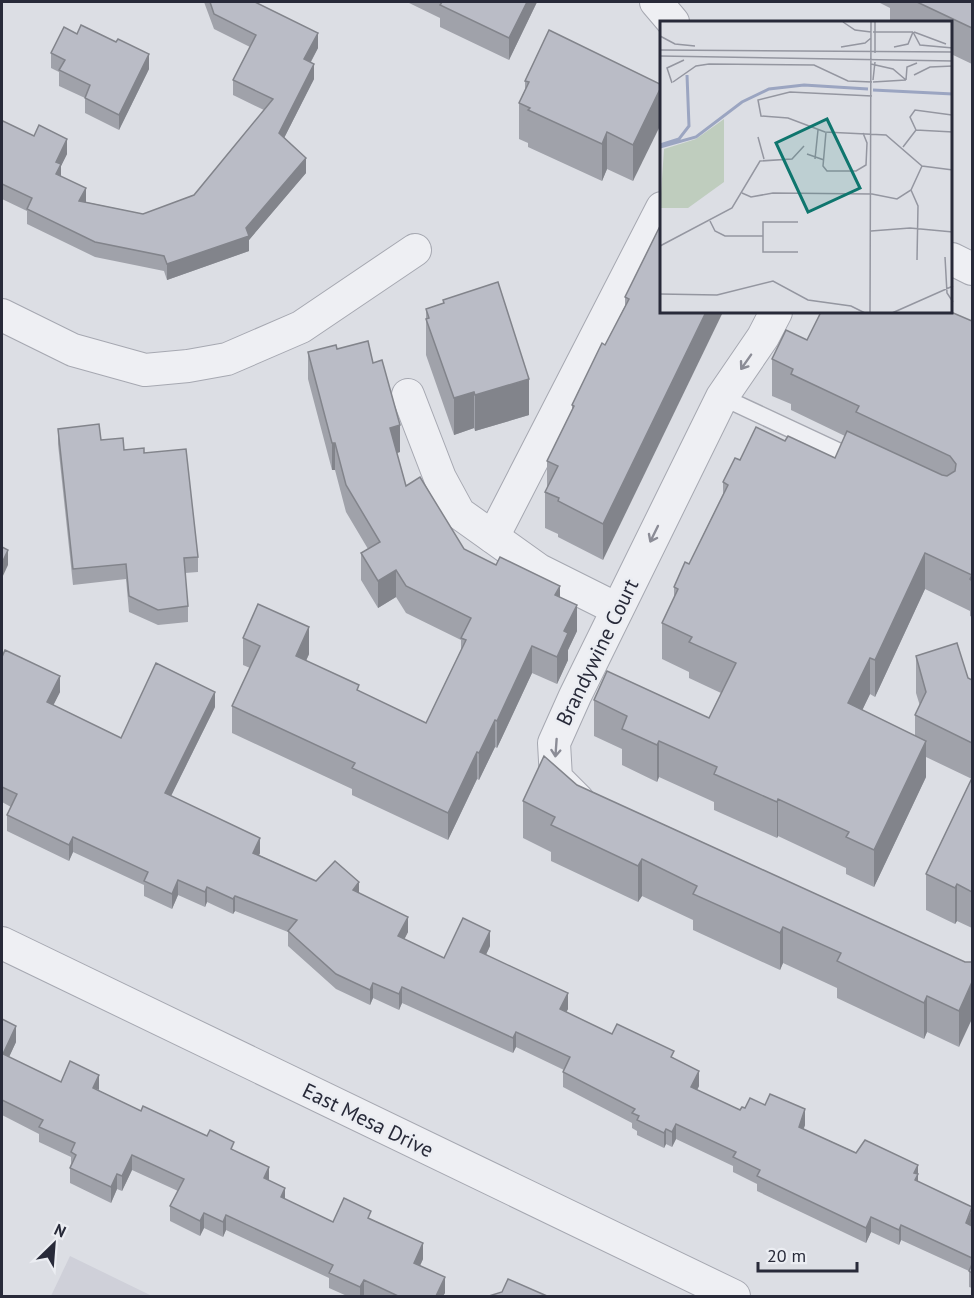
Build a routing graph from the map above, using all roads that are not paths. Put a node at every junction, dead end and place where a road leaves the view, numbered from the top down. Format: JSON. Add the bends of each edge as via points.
{"nodes":[{"id":1,"x":656,"y":2,"type":"edge"},
{"id":2,"x":672,"y":21,"type":"edge"},
{"id":3,"x":660,"y":212,"type":"edge"},
{"id":4,"x":415,"y":250,"type":"dead end"},
{"id":5,"x":953,"y":260,"type":"edge"},
{"id":6,"x":972,"y":269,"type":"edge"},
{"id":7,"x":775,"y":314,"type":"edge"},
{"id":8,"x":2,"y":315,"type":"edge"},
{"id":9,"x":408,"y":396,"type":"dead end"},
{"id":10,"x":722,"y":397,"type":"junction"},
{"id":11,"x":871,"y":467,"type":"edge"},
{"id":12,"x":493,"y":537,"type":"junction"},
{"id":13,"x":618,"y":609,"type":"junction"},
{"id":14,"x":605,"y":814,"type":"edge"},
{"id":15,"x":2,"y":943,"type":"edge"},
{"id":16,"x":734,"y":1296,"type":"edge"}],
"edges":[{"from":1,"to":2,"type":"street"},
{"from":3,"to":12,"type":"street"},
{"from":4,"to":8,"type":"street","via":[[301,327],[227,360],[145,370],[73,350]]},
{"from":5,"to":6,"type":"street"},
{"from":7,"to":10,"type":"street","name":"Brandywine Court","one_way":true},
{"from":9,"to":12,"type":"street","via":[[440,478],[459,513]]},
{"from":10,"to":11,"type":"lane"},
{"from":10,"to":13,"type":"street","name":"Brandywine Court","one_way":true},
{"from":12,"to":13,"type":"street","via":[[539,570]]},
{"from":13,"to":14,"type":"street","name":"Brandywine Court","one_way":true,"via":[[554,744],[556,778],[584,805]]},
{"from":15,"to":16,"type":"street","name":"East Mesa Drive"}]}
